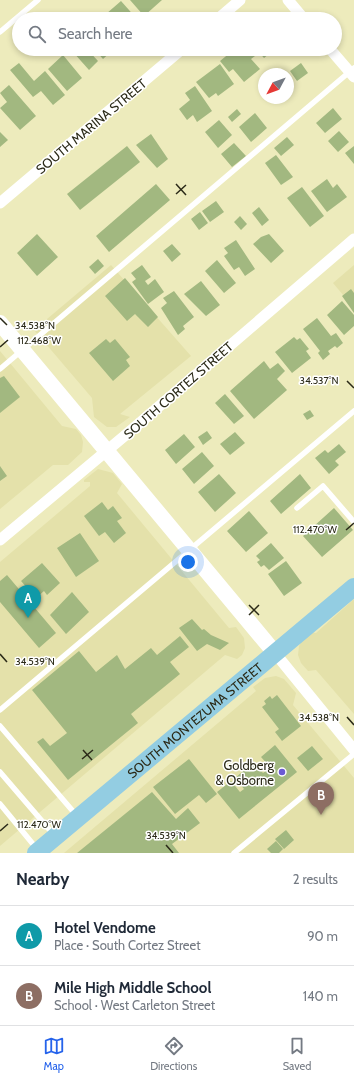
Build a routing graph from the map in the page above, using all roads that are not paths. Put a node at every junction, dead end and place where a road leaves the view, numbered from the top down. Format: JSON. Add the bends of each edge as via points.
{"nodes":[{"id":1,"x":38,"y":0,"type":"edge"},
{"id":2,"x":240,"y":0,"type":"edge"},
{"id":3,"x":288,"y":0,"type":"edge"},
{"id":4,"x":24,"y":12,"type":"edge"},
{"id":5,"x":226,"y":12,"type":"edge"},
{"id":6,"x":298,"y":12,"type":"edge"},
{"id":7,"x":12,"y":22,"type":"edge"},
{"id":8,"x":0,"y":32,"type":"edge"},
{"id":9,"x":174,"y":56,"type":"edge"},
{"id":10,"x":337,"y":56,"type":"edge"},
{"id":11,"x":353,"y":72,"type":"edge"},
{"id":12,"x":0,"y":203,"type":"edge"},
{"id":13,"x":354,"y":239,"type":"edge"},
{"id":14,"x":0,"y":322,"type":"edge"},
{"id":15,"x":23,"y":350,"type":"junction"},
{"id":16,"x":0,"y":369,"type":"edge"},
{"id":17,"x":354,"y":411,"type":"edge"},
{"id":18,"x":106,"y":451,"type":"junction"},
{"id":19,"x":297,"y":508,"type":"dead end"},
{"id":20,"x":354,"y":522,"type":"edge"},
{"id":21,"x":0,"y":540,"type":"edge"},
{"id":22,"x":189,"y":550,"type":"junction"},
{"id":23,"x":354,"y":587,"type":"edge"},
{"id":24,"x":275,"y":653,"type":"junction"},
{"id":25,"x":0,"y":710,"type":"edge"},
{"id":26,"x":0,"y":726,"type":"edge"},
{"id":27,"x":354,"y":750,"type":"edge"},
{"id":28,"x":354,"y":754,"type":"edge"},
{"id":29,"x":0,"y":772,"type":"edge"},
{"id":30,"x":0,"y":804,"type":"edge"},
{"id":31,"x":78,"y":817,"type":"junction"},
{"id":32,"x":56,"y":837,"type":"junction"},
{"id":33,"x":37,"y":852,"type":"edge"},
{"id":34,"x":234,"y":853,"type":"edge"}],
"edges":[{"from":1,"to":4,"type":"lane"},
{"from":2,"to":5,"type":"street"},
{"from":3,"to":6,"type":"street"},
{"from":7,"to":8,"type":"lane"},
{"from":9,"to":12,"type":"street","name":"SOUTH MARINA STREET"},
{"from":10,"to":11,"type":"street"},
{"from":11,"to":15,"type":"lane"},
{"from":13,"to":18,"type":"street","name":"SOUTH CORTEZ STREET"},
{"from":14,"to":15,"type":"street"},
{"from":15,"to":16,"type":"lane"},
{"from":15,"to":18,"type":"street"},
{"from":17,"to":22,"type":"lane"},
{"from":18,"to":21,"type":"street","name":"SOUTH CORTEZ STREET"},
{"from":18,"to":22,"type":"street"},
{"from":19,"to":20,"type":"lane","via":[[323,486]]},
{"from":22,"to":24,"type":"street"},
{"from":22,"to":25,"type":"lane"},
{"from":23,"to":24,"type":"main road","name":"SOUTH MONTEZUMA STREET"},
{"from":24,"to":27,"type":"street"},
{"from":24,"to":31,"type":"main road","name":"SOUTH MONTEZUMA STREET"},
{"from":26,"to":31,"type":"lane"},
{"from":28,"to":34,"type":"lane"},
{"from":29,"to":32,"type":"lane"},
{"from":30,"to":33,"type":"lane"},
{"from":31,"to":32,"type":"main road","name":"SOUTH MONTEZUMA STREET"},
{"from":32,"to":33,"type":"main road","name":"SOUTH MONTEZUMA STREET"}]}
